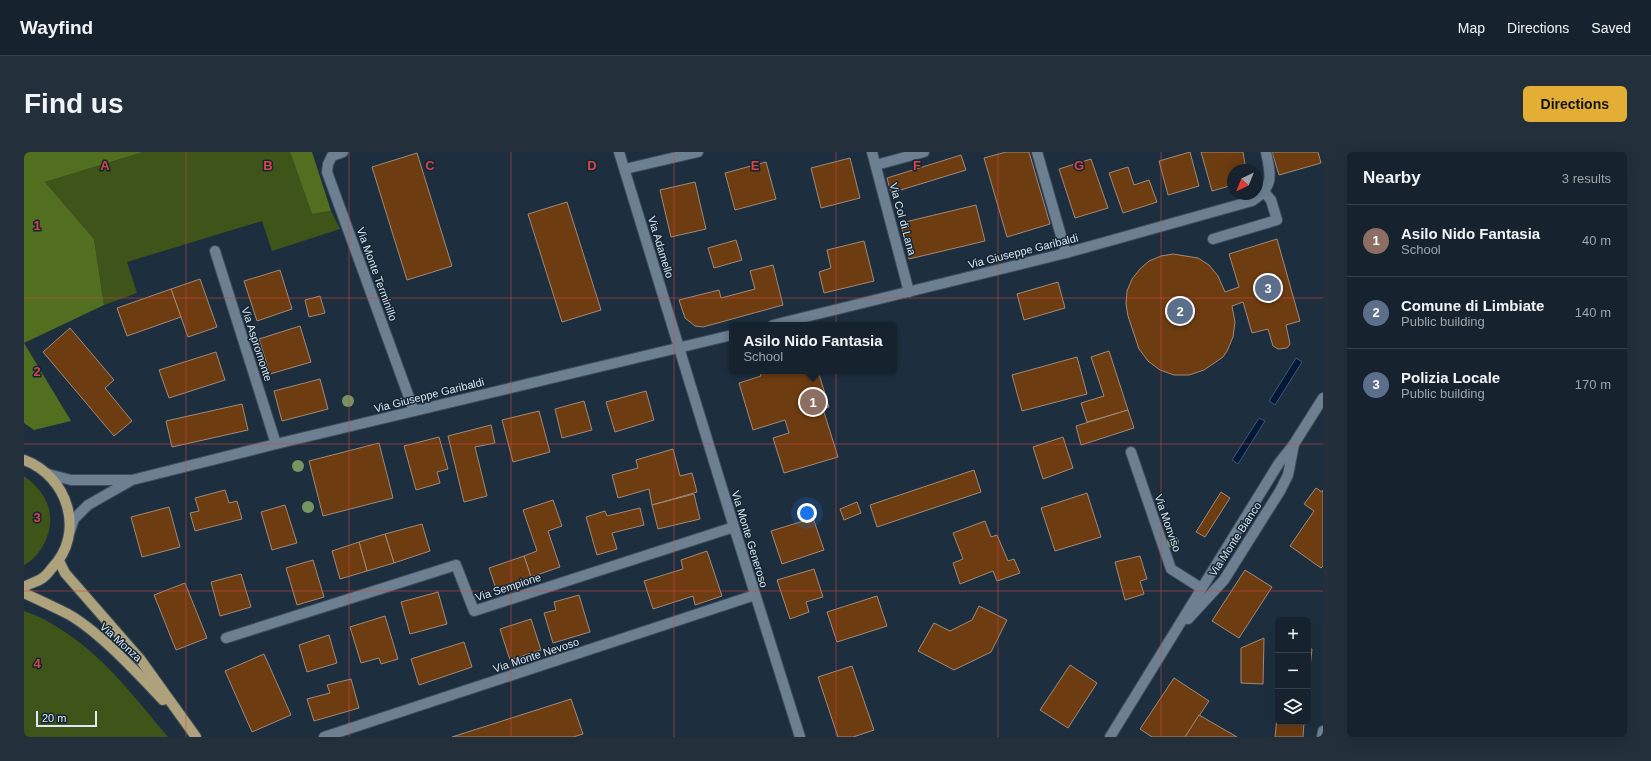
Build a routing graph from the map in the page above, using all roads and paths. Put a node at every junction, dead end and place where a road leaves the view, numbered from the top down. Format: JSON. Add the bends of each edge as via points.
{"nodes":[{"id":1,"x":343,"y":152,"type":"edge"},
{"id":2,"x":619,"y":152,"type":"edge"},
{"id":3,"x":698,"y":152,"type":"edge"},
{"id":4,"x":872,"y":152,"type":"edge"},
{"id":5,"x":924,"y":152,"type":"edge"},
{"id":6,"x":1037,"y":152,"type":"edge"},
{"id":7,"x":1266,"y":152,"type":"edge"},
{"id":8,"x":876,"y":165,"type":"junction"},
{"id":9,"x":624,"y":169,"type":"junction"},
{"id":10,"x":1264,"y":192,"type":"junction"},
{"id":11,"x":1213,"y":239,"type":"dead end"},
{"id":12,"x":215,"y":251,"type":"dead end"},
{"id":13,"x":1066,"y":253,"type":"junction"},
{"id":14,"x":910,"y":292,"type":"junction"},
{"id":15,"x":785,"y":322,"type":"edge"},
{"id":16,"x":729,"y":336,"type":"edge"},
{"id":17,"x":679,"y":348,"type":"junction"},
{"id":18,"x":1323,"y":398,"type":"edge"},
{"id":19,"x":414,"y":411,"type":"junction"},
{"id":20,"x":276,"y":444,"type":"junction"},
{"id":21,"x":1294,"y":444,"type":"junction"},
{"id":22,"x":1132,"y":452,"type":"dead end"},
{"id":23,"x":24,"y":460,"type":"edge"},
{"id":24,"x":48,"y":474,"type":"junction"},
{"id":25,"x":132,"y":480,"type":"junction"},
{"id":26,"x":734,"y":527,"type":"junction"},
{"id":27,"x":70,"y":532,"type":"junction"},
{"id":28,"x":59,"y":561,"type":"junction"},
{"id":29,"x":24,"y":587,"type":"edge"},
{"id":30,"x":1201,"y":588,"type":"junction"},
{"id":31,"x":24,"y":593,"type":"edge"},
{"id":32,"x":755,"y":595,"type":"junction"},
{"id":33,"x":1174,"y":636,"type":"junction"},
{"id":34,"x":226,"y":638,"type":"dead end"},
{"id":35,"x":188,"y":726,"type":"junction"},
{"id":36,"x":1323,"y":731,"type":"edge"},
{"id":37,"x":196,"y":737,"type":"edge"},
{"id":38,"x":324,"y":737,"type":"edge"},
{"id":39,"x":800,"y":737,"type":"edge"},
{"id":40,"x":1110,"y":737,"type":"edge"},
{"id":41,"x":1322,"y":737,"type":"edge"}],
"edges":[{"from":1,"to":19,"type":"street","name":"Via Monte Terminillo","via":[[332,156],[327,172]]},
{"from":2,"to":9,"type":"street","name":"Via Adamello"},
{"from":3,"to":9,"type":"street"},
{"from":4,"to":8,"type":"street","name":"Via Col di Lana"},
{"from":5,"to":8,"type":"street"},
{"from":6,"to":13,"type":"street"},
{"from":7,"to":10,"type":"street","name":"Via Giuseppe Garibaldi","via":[[1269,183]]},
{"from":8,"to":14,"type":"street","name":"Via Col di Lana"},
{"from":9,"to":17,"type":"street","name":"Via Adamello"},
{"from":10,"to":11,"type":"street","via":[[1271,200],[1277,220]]},
{"from":10,"to":13,"type":"street","name":"Via Giuseppe Garibaldi","via":[[1252,201]]},
{"from":12,"to":20,"type":"street","name":"Via Aspromonte"},
{"from":13,"to":14,"type":"street","name":"Via Giuseppe Garibaldi"},
{"from":14,"to":15,"type":"street","name":"Via Giuseppe Garibaldi"},
{"from":16,"to":17,"type":"street","name":"Via Giuseppe Garibaldi"},
{"from":17,"to":19,"type":"street","name":"Via Giuseppe Garibaldi"},
{"from":17,"to":26,"type":"street","name":"Via Monte Generoso"},
{"from":18,"to":21,"type":"street","name":"Via Monte Bianco"},
{"from":19,"to":20,"type":"street","name":"Via Giuseppe Garibaldi"},
{"from":20,"to":25,"type":"street","name":"Via Giuseppe Garibaldi"},
{"from":21,"to":30,"type":"street","name":"Via Monte Bianco"},
{"from":21,"to":33,"type":"street","name":"Via Monte Bianco","via":[[1288,475],[1280,491],[1224,580]]},
{"from":22,"to":30,"type":"street","name":"Via Monviso","via":[[1171,569]]},
{"from":23,"to":24,"type":"main road"},
{"from":24,"to":25,"type":"street","name":"Via Giuseppe Garibaldi","via":[[71,480]]},
{"from":24,"to":27,"type":"main road","via":[[66,500]]},
{"from":25,"to":27,"type":"street","name":"Via Giuseppe Garibaldi","via":[[88,505],[74,519]]},
{"from":26,"to":32,"type":"street","name":"Via Monte Generoso"},
{"from":26,"to":34,"type":"street","name":"Via Sempione","via":[[474,611],[456,565]]},
{"from":27,"to":28,"type":"main road"},
{"from":28,"to":29,"type":"main road","via":[[42,579]]},
{"from":28,"to":35,"type":"main road","name":"Via Monza","via":[[65,573],[140,659]]},
{"from":30,"to":33,"type":"street","name":"Via Monte Bianco"},
{"from":31,"to":35,"type":"main road","name":"Via Monza","via":[[69,615],[92,632],[134,669]]},
{"from":32,"to":38,"type":"street","name":"Via Monte Nevoso"},
{"from":32,"to":39,"type":"street","name":"Via Monte Generoso"},
{"from":33,"to":40,"type":"street","name":"Via Monte Bianco"},
{"from":35,"to":37,"type":"main road","name":"Via Monza"},
{"from":36,"to":41,"type":"street"}]}
